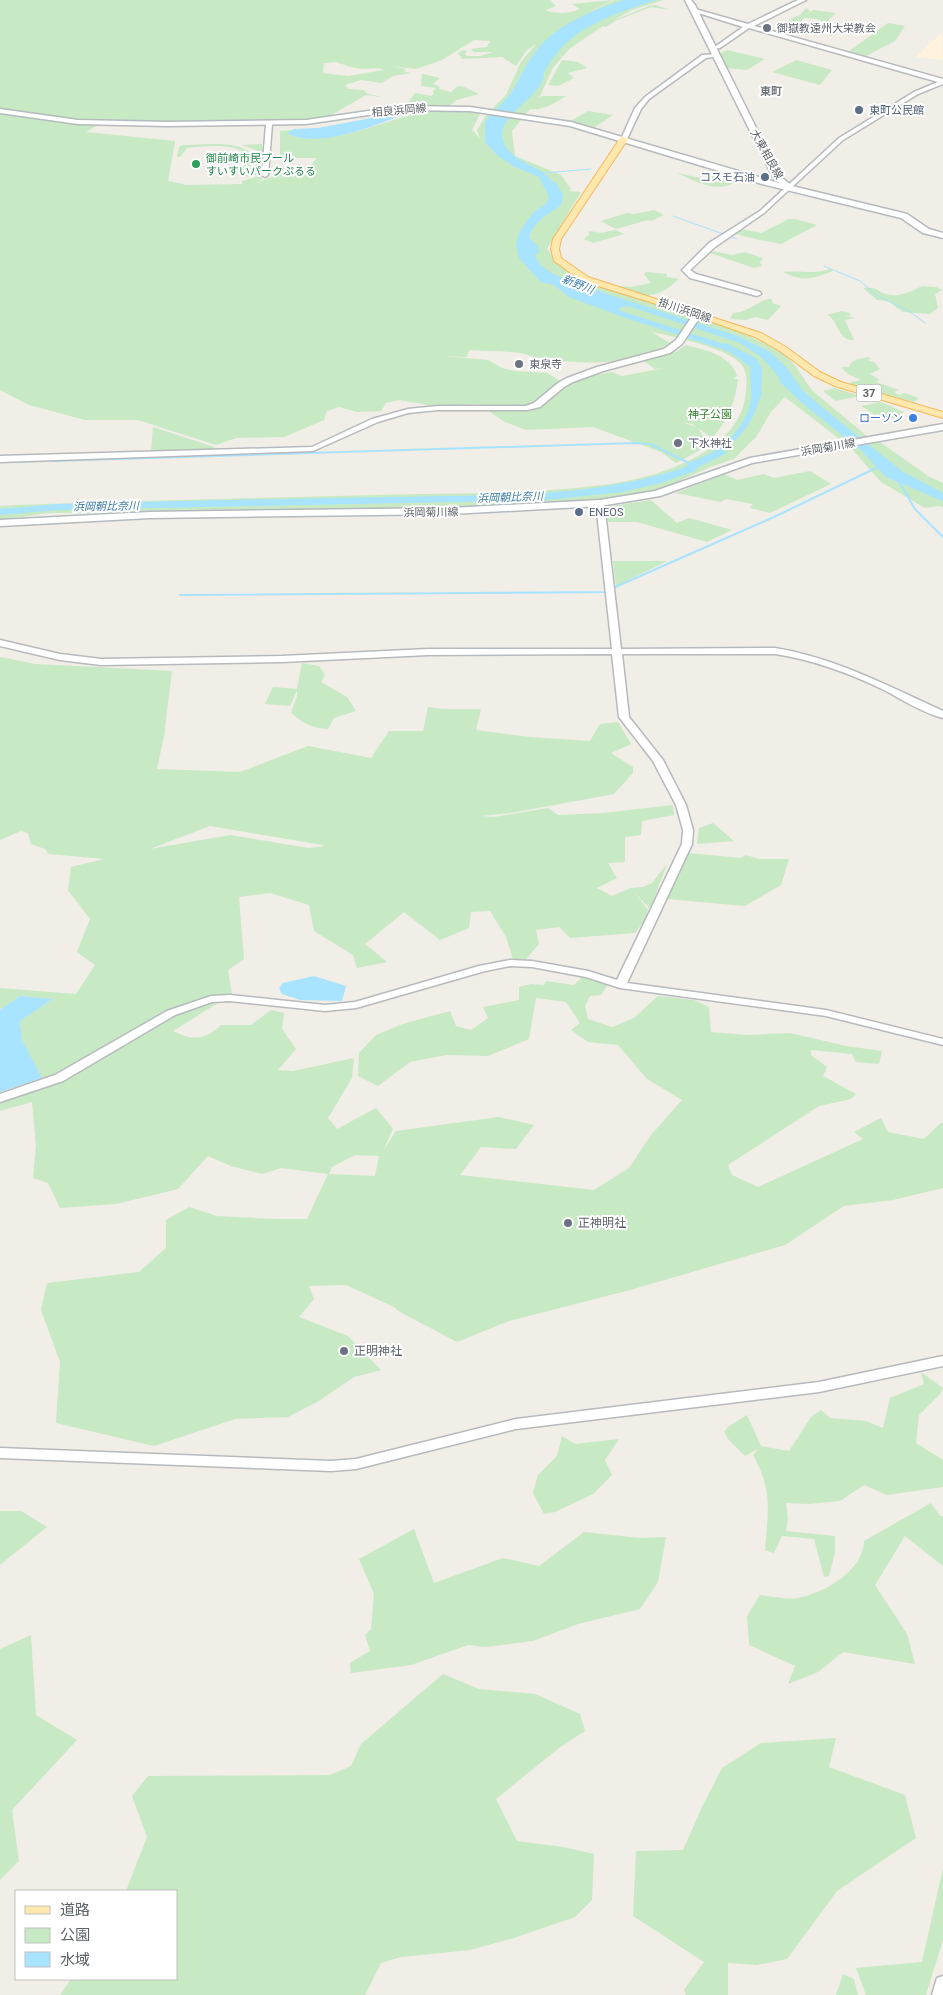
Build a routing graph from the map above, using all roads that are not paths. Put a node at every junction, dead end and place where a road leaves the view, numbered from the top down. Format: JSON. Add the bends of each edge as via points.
{"nodes":[{"id":1,"x":688,"y":0,"type":"edge"},
{"id":2,"x":803,"y":0,"type":"edge"},
{"id":3,"x":695,"y":11,"type":"junction"},
{"id":4,"x":748,"y":26,"type":"junction"},
{"id":5,"x":715,"y":52,"type":"junction"},
{"id":6,"x":943,"y":82,"type":"edge"},
{"id":7,"x":0,"y":112,"type":"edge"},
{"id":8,"x":269,"y":124,"type":"junction"},
{"id":9,"x":624,"y":139,"type":"junction"},
{"id":10,"x":265,"y":175,"type":"dead end"},
{"id":11,"x":789,"y":188,"type":"junction"},
{"id":12,"x":943,"y":236,"type":"edge"},
{"id":13,"x":757,"y":294,"type":"dead end"},
{"id":14,"x":696,"y":315,"type":"junction"},
{"id":15,"x":943,"y":415,"type":"edge"},
{"id":16,"x":943,"y":427,"type":"edge"},
{"id":17,"x":0,"y":459,"type":"edge"},
{"id":18,"x":600,"y":503,"type":"junction"},
{"id":19,"x":0,"y":523,"type":"edge"},
{"id":20,"x":0,"y":643,"type":"edge"},
{"id":21,"x":615,"y":651,"type":"junction"},
{"id":22,"x":943,"y":715,"type":"edge"},
{"id":23,"x":620,"y":985,"type":"junction"},
{"id":24,"x":943,"y":1042,"type":"edge"},
{"id":25,"x":0,"y":1098,"type":"edge"},
{"id":26,"x":943,"y":1361,"type":"edge"},
{"id":27,"x":0,"y":1453,"type":"edge"},
{"id":28,"x":943,"y":1983,"type":"edge"},
{"id":29,"x":940,"y":1995,"type":"edge"}],
"edges":[{"from":1,"to":3,"type":"main road","name":"大東相良線"},
{"from":2,"to":4,"type":"street"},
{"from":3,"to":4,"type":"street"},
{"from":3,"to":5,"type":"main road","name":"大東相良線"},
{"from":4,"to":5,"type":"street"},
{"from":4,"to":6,"type":"street"},
{"from":5,"to":9,"type":"street","via":[[704,56],[651,94],[638,108]]},
{"from":5,"to":11,"type":"main road","name":"大東相良線","via":[[777,177]]},
{"from":6,"to":11,"type":"street","via":[[916,93],[847,135]]},
{"from":7,"to":8,"type":"main road","name":"相良浜岡線","via":[[113,124]]},
{"from":8,"to":9,"type":"main road","name":"相良浜岡線","via":[[320,121],[403,108],[448,108],[571,124]]},
{"from":8,"to":10,"type":"street"},
{"from":9,"to":11,"type":"main road","name":"相良浜岡線"},
{"from":9,"to":14,"type":"main road","name":"掛川浜岡線","number":"37","via":[[557,239],[557,259],[585,279]]},
{"from":11,"to":12,"type":"main road","name":"大東相良線","via":[[904,216],[926,231]]},
{"from":11,"to":13,"type":"street","via":[[762,212],[725,235],[686,270],[693,276]]},
{"from":14,"to":15,"type":"main road","name":"掛川浜岡線","number":"37","via":[[758,335],[838,384]]},
{"from":14,"to":17,"type":"street","via":[[680,340],[667,351],[570,380],[537,405],[527,408],[457,407],[407,411],[384,417],[313,449]]},
{"from":16,"to":18,"type":"main road","name":"浜岡菊川線","via":[[750,461],[657,494]]},
{"from":18,"to":19,"type":"main road","name":"浜岡菊川線","via":[[442,512],[150,515]]},
{"from":18,"to":21,"type":"street"},
{"from":20,"to":21,"type":"street","via":[[60,657],[101,662],[282,659],[428,652]]},
{"from":21,"to":22,"type":"street","via":[[789,652],[833,665]]},
{"from":21,"to":23,"type":"street","via":[[624,716],[658,760],[681,805],[688,830],[682,856]]},
{"from":23,"to":24,"type":"street","via":[[826,1013]]},
{"from":23,"to":25,"type":"street","via":[[588,974],[510,963],[336,1008],[211,999],[171,1013],[59,1078]]},
{"from":26,"to":27,"type":"street","via":[[819,1387],[516,1424],[356,1464],[331,1466]]},
{"from":28,"to":29,"type":"street"}]}
